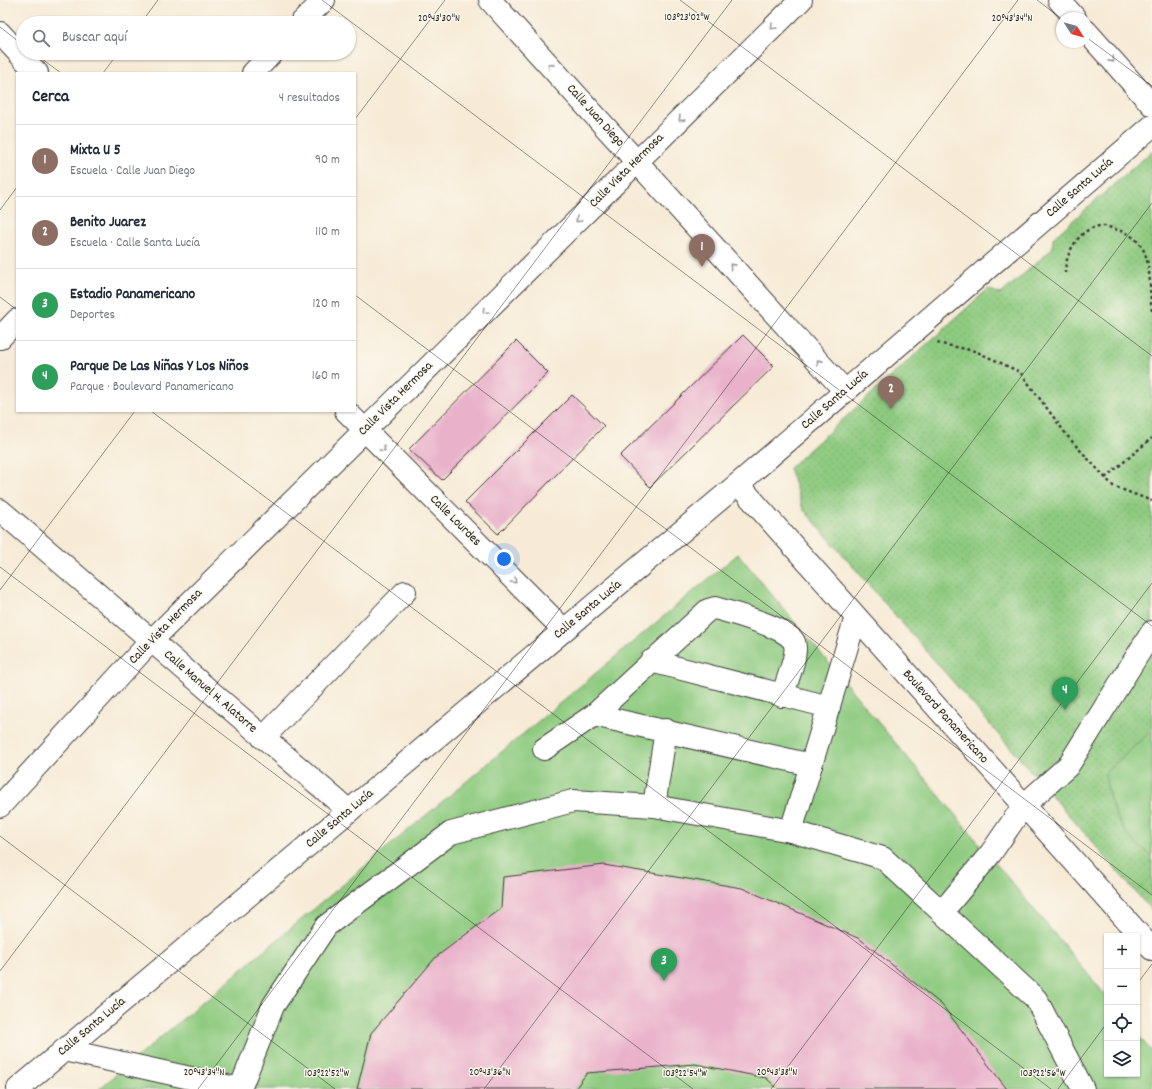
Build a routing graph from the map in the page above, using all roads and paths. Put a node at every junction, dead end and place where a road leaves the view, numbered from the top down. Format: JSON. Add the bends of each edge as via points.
{"nodes":[{"id":1,"x":324,"y":0,"type":"edge"},
{"id":2,"x":490,"y":0,"type":"edge"},
{"id":3,"x":801,"y":0,"type":"edge"},
{"id":4,"x":1058,"y":0,"type":"edge"},
{"id":5,"x":1069,"y":12,"type":"edge"},
{"id":6,"x":308,"y":16,"type":"edge"},
{"id":7,"x":0,"y":33,"type":"edge"},
{"id":8,"x":1092,"y":38,"type":"edge"},
{"id":9,"x":16,"y":50,"type":"edge"},
{"id":10,"x":25,"y":60,"type":"edge"},
{"id":11,"x":265,"y":60,"type":"edge"},
{"id":12,"x":36,"y":72,"type":"edge"},
{"id":13,"x":254,"y":72,"type":"edge"},
{"id":14,"x":1152,"y":105,"type":"edge"},
{"id":15,"x":1152,"y":126,"type":"edge"},
{"id":16,"x":637,"y":162,"type":"junction"},
{"id":17,"x":1065,"y":273,"type":"dead end"},
{"id":18,"x":1152,"y":311,"type":"edge"},
{"id":19,"x":16,"y":321,"type":"edge"},
{"id":20,"x":0,"y":338,"type":"edge"},
{"id":21,"x":903,"y":341,"type":"junction"},
{"id":22,"x":845,"y":391,"type":"junction"},
{"id":23,"x":347,"y":412,"type":"edge"},
{"id":24,"x":364,"y":431,"type":"junction"},
{"id":25,"x":1152,"y":438,"type":"edge"},
{"id":26,"x":1105,"y":478,"type":"junction"},
{"id":27,"x":738,"y":484,"type":"junction"},
{"id":28,"x":1152,"y":500,"type":"edge"},
{"id":29,"x":0,"y":510,"type":"edge"},
{"id":30,"x":405,"y":592,"type":"dead end"},
{"id":31,"x":856,"y":617,"type":"junction"},
{"id":32,"x":564,"y":630,"type":"junction"},
{"id":33,"x":1152,"y":632,"type":"edge"},
{"id":34,"x":151,"y":641,"type":"junction"},
{"id":35,"x":651,"y":661,"type":"junction"},
{"id":36,"x":782,"y":696,"type":"junction"},
{"id":37,"x":829,"y":707,"type":"junction"},
{"id":38,"x":594,"y":715,"type":"junction"},
{"id":39,"x":666,"y":730,"type":"junction"},
{"id":40,"x":263,"y":738,"type":"junction"},
{"id":41,"x":544,"y":749,"type":"dead end"},
{"id":42,"x":811,"y":765,"type":"junction"},
{"id":43,"x":1024,"y":805,"type":"junction"},
{"id":44,"x":0,"y":806,"type":"edge"},
{"id":45,"x":654,"y":806,"type":"junction"},
{"id":46,"x":349,"y":811,"type":"junction"},
{"id":47,"x":790,"y":831,"type":"junction"},
{"id":48,"x":942,"y":912,"type":"junction"},
{"id":49,"x":1152,"y":949,"type":"edge"},
{"id":50,"x":64,"y":1050,"type":"junction"},
{"id":51,"x":18,"y":1089,"type":"edge"},
{"id":52,"x":240,"y":1089,"type":"edge"},
{"id":53,"x":1083,"y":1089,"type":"edge"}],
"edges":[{"from":1,"to":6,"type":"street"},
{"from":16,"to":2,"type":"street","name":"Calle Juan Diego","one_way":true},
{"from":3,"to":16,"type":"street","name":"Calle Vista Hermosa","one_way":true},
{"from":4,"to":5,"type":"street"},
{"from":7,"to":9,"type":"street"},
{"from":8,"to":14,"type":"street","one_way":true},
{"from":10,"to":12,"type":"street"},
{"from":11,"to":13,"type":"street"},
{"from":15,"to":21,"type":"street","name":"Calle Santa Lucía"},
{"from":22,"to":16,"type":"street","name":"Calle Juan Diego","one_way":true},
{"from":16,"to":24,"type":"street","name":"Calle Vista Hermosa","one_way":true},
{"from":17,"to":18,"type":"path","via":[[1065,263],[1082,234],[1104,226],[1126,232],[1142,247],[1148,270]]},
{"from":19,"to":20,"type":"street"},
{"from":21,"to":22,"type":"street","name":"Calle Santa Lucía"},
{"from":21,"to":26,"type":"path","via":[[924,341],[975,351],[1020,372],[1070,438]]},
{"from":22,"to":27,"type":"street","name":"Calle Santa Lucía"},
{"from":23,"to":24,"type":"street","name":"Calle Lourdes"},
{"from":24,"to":32,"type":"street","name":"Calle Lourdes","one_way":true},
{"from":24,"to":34,"type":"street","name":"Calle Vista Hermosa"},
{"from":25,"to":26,"type":"path"},
{"from":26,"to":28,"type":"path","via":[[1113,486]]},
{"from":27,"to":31,"type":"street","name":"Boulevard Panamericano"},
{"from":27,"to":32,"type":"street","name":"Calle Santa Lucía"},
{"from":29,"to":34,"type":"street","name":"Calle Manuel H. Alatorre"},
{"from":30,"to":40,"type":"street"},
{"from":31,"to":37,"type":"street"},
{"from":31,"to":43,"type":"street","name":"Boulevard Panamericano"},
{"from":32,"to":46,"type":"street","name":"Calle Santa Lucía"},
{"from":33,"to":43,"type":"street","via":[[1068,766]]},
{"from":34,"to":40,"type":"street","name":"Calle Manuel H. Alatorre"},
{"from":34,"to":44,"type":"street","name":"Calle Vista Hermosa"},
{"from":35,"to":36,"type":"street"},
{"from":35,"to":36,"type":"street","via":[[708,610],[715,608],[784,631],[794,642],[795,653]]},
{"from":35,"to":38,"type":"street"},
{"from":36,"to":37,"type":"street"},
{"from":37,"to":42,"type":"street"},
{"from":38,"to":39,"type":"street"},
{"from":38,"to":41,"type":"street"},
{"from":39,"to":42,"type":"street"},
{"from":39,"to":45,"type":"street"},
{"from":40,"to":46,"type":"street","name":"Calle Manuel H. Alatorre"},
{"from":42,"to":47,"type":"street"},
{"from":43,"to":48,"type":"street","via":[[992,853]]},
{"from":43,"to":49,"type":"street","name":"Boulevard Panamericano"},
{"from":45,"to":47,"type":"street"},
{"from":45,"to":52,"type":"street","via":[[573,801],[451,833],[326,926],[273,1006]]},
{"from":46,"to":50,"type":"street","name":"Calle Santa Lucía"},
{"from":47,"to":48,"type":"street","via":[[883,858]]},
{"from":48,"to":53,"type":"street","via":[[1036,999]]},
{"from":50,"to":51,"type":"street","name":"Calle Santa Lucía"},
{"from":50,"to":52,"type":"street"}]}
